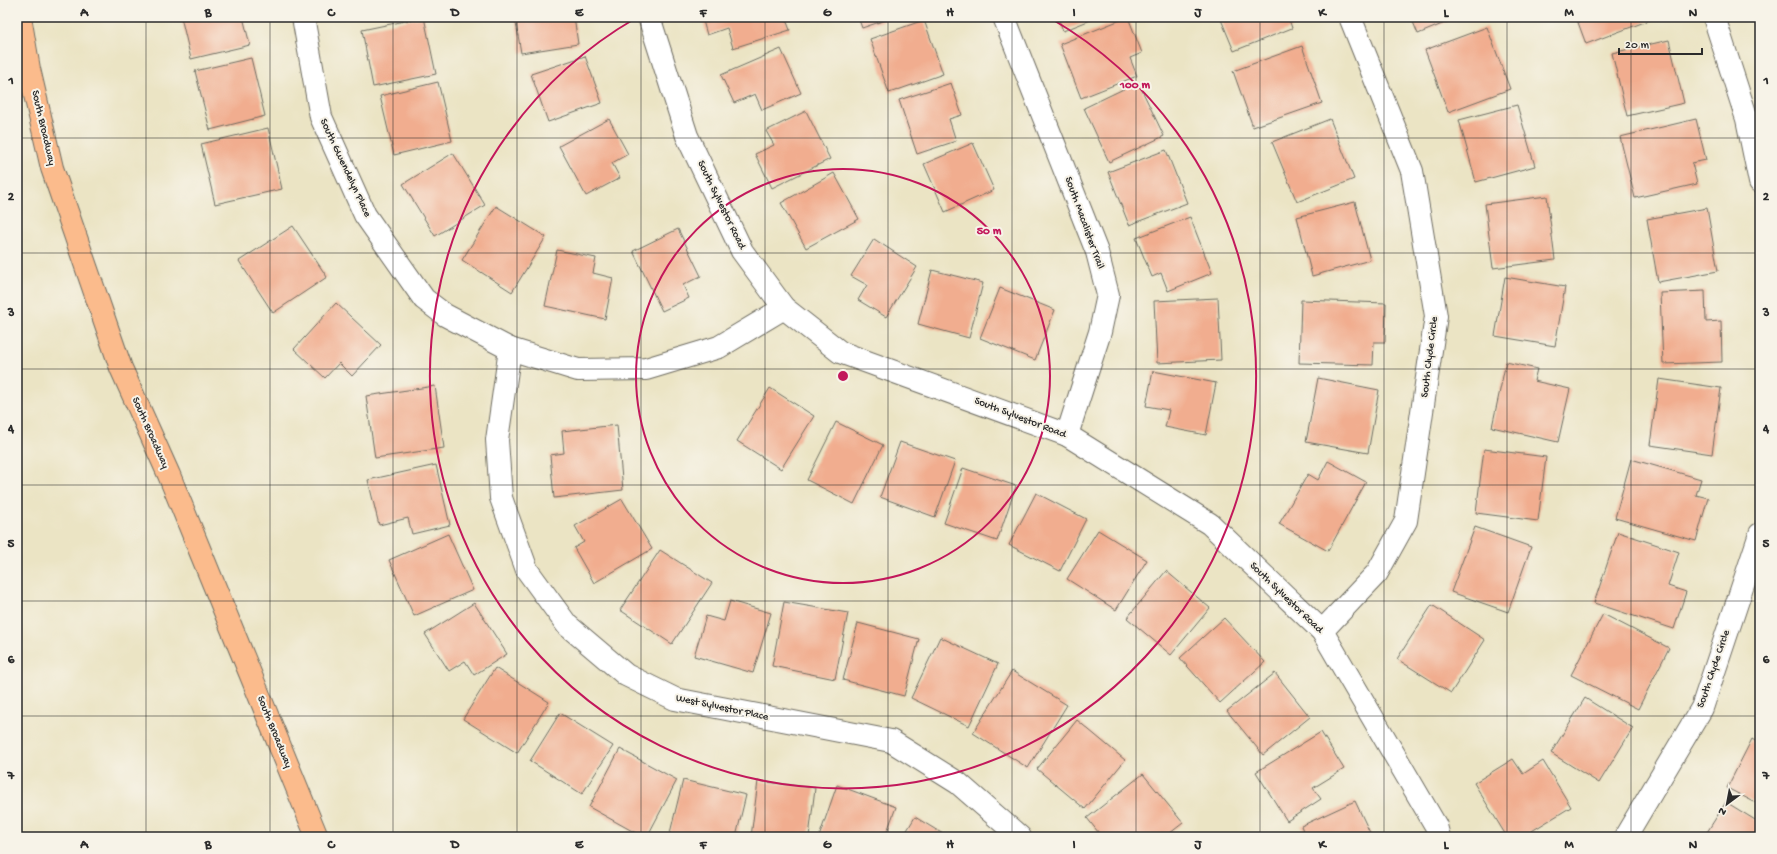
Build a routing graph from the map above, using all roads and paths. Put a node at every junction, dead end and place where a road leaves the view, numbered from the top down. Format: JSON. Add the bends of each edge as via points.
{"nodes":[{"id":1,"x":20,"y":17,"type":"edge"},
{"id":2,"x":303,"y":17,"type":"edge"},
{"id":3,"x":649,"y":17,"type":"edge"},
{"id":4,"x":1004,"y":17,"type":"edge"},
{"id":5,"x":1350,"y":17,"type":"edge"},
{"id":6,"x":1714,"y":17,"type":"edge"},
{"id":7,"x":1760,"y":182,"type":"edge"},
{"id":8,"x":784,"y":308,"type":"junction"},
{"id":9,"x":510,"y":349,"type":"junction"},
{"id":10,"x":1067,"y":435,"type":"junction"},
{"id":11,"x":1760,"y":534,"type":"edge"},
{"id":12,"x":1322,"y":631,"type":"junction"},
{"id":13,"x":317,"y":837,"type":"edge"},
{"id":14,"x":1020,"y":837,"type":"edge"},
{"id":15,"x":1439,"y":837,"type":"edge"},
{"id":16,"x":1625,"y":837,"type":"edge"}],
"edges":[{"from":1,"to":13,"type":"main road","name":"South Broadway","via":[[52,168],[121,368],[169,475]]},
{"from":2,"to":9,"type":"street","name":"South Gwendelyn Place","via":[[321,117],[365,215],[424,299],[445,315]]},
{"from":3,"to":8,"type":"street","name":"South Sylvestor Road","via":[[687,136],[742,251]]},
{"from":4,"to":10,"type":"street","name":"South Macalister Trail","via":[[1097,252],[1108,295],[1100,332]]},
{"from":5,"to":12,"type":"street","name":"South Clyde Circle","via":[[1412,171],[1436,316],[1406,521],[1377,573]]},
{"from":6,"to":7,"type":"street","via":[[1747,119]]},
{"from":8,"to":9,"type":"street","via":[[719,347],[646,369],[578,370]]},
{"from":8,"to":10,"type":"street","name":"South Sylvestor Road","via":[[840,352]]},
{"from":9,"to":14,"type":"street","name":"West Sylvestor Place","via":[[497,440],[501,498],[527,570],[567,625],[626,675],[676,699],[891,741],[958,783]]},
{"from":10,"to":12,"type":"street","name":"South Sylvestor Road","via":[[1210,524]]},
{"from":11,"to":16,"type":"street","name":"South Clyde Circle","via":[[1702,708]]},
{"from":12,"to":15,"type":"street","name":"South Sylvestor Road","via":[[1436,826]]}]}
